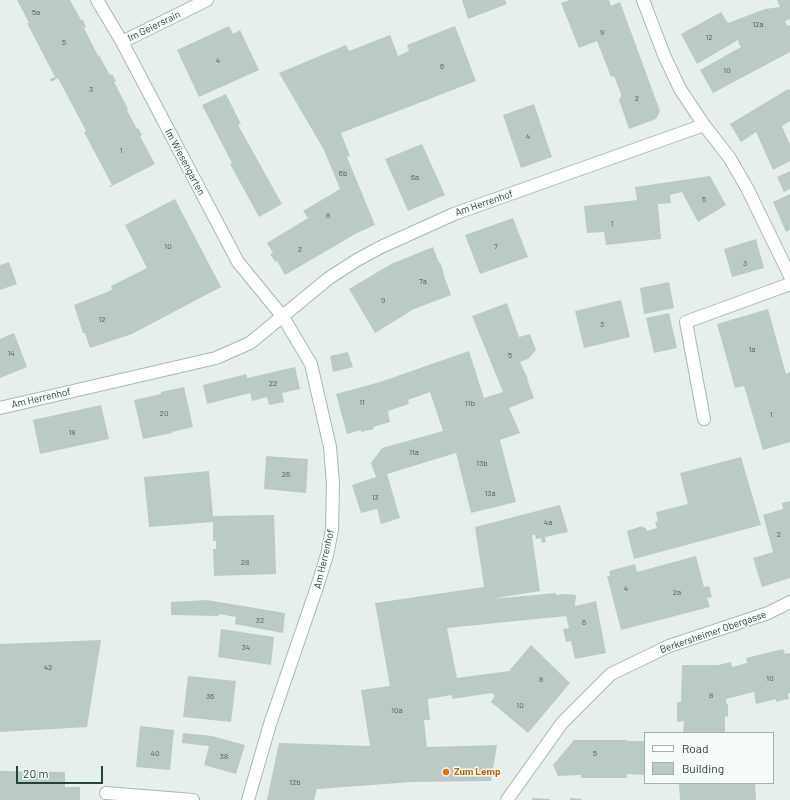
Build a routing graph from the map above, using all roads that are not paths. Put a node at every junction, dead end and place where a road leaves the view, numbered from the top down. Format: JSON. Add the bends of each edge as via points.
{"nodes":[{"id":1,"x":97,"y":0,"type":"edge"},
{"id":2,"x":207,"y":0,"type":"edge"},
{"id":3,"x":643,"y":0,"type":"edge"},
{"id":4,"x":122,"y":42,"type":"junction"},
{"id":5,"x":704,"y":125,"type":"junction"},
{"id":6,"x":790,"y":276,"type":"edge"},
{"id":7,"x":790,"y":284,"type":"edge"},
{"id":8,"x":283,"y":317,"type":"junction"},
{"id":9,"x":0,"y":408,"type":"edge"},
{"id":10,"x":704,"y":419,"type":"dead end"},
{"id":11,"x":790,"y":602,"type":"edge"},
{"id":12,"x":106,"y":793,"type":"dead end"},
{"id":13,"x":193,"y":800,"type":"edge"},
{"id":14,"x":248,"y":800,"type":"edge"},
{"id":15,"x":507,"y":800,"type":"edge"}],
"edges":[{"from":1,"to":4,"type":"street","name":"Im Wiesengarten"},
{"from":2,"to":4,"type":"street","name":"Im Geiersrain"},
{"from":3,"to":5,"type":"street","via":[[680,89]]},
{"from":4,"to":8,"type":"street","name":"Im Wiesengarten","via":[[238,262]]},
{"from":5,"to":6,"type":"street","via":[[729,157],[747,188]]},
{"from":5,"to":8,"type":"street","name":"Am Herrenhof","via":[[454,214],[381,247],[329,278]]},
{"from":7,"to":10,"type":"street","via":[[686,322]]},
{"from":8,"to":9,"type":"street","name":"Am Herrenhof","via":[[250,343],[216,358]]},
{"from":8,"to":14,"type":"street","name":"Am Herrenhof","via":[[311,364],[315,379],[330,447],[333,484],[332,530],[317,587],[270,724]]},
{"from":11,"to":15,"type":"street","name":"Berkersheimer Obergasse","via":[[768,613],[669,646],[611,674],[562,723]]},
{"from":12,"to":13,"type":"street"}]}
